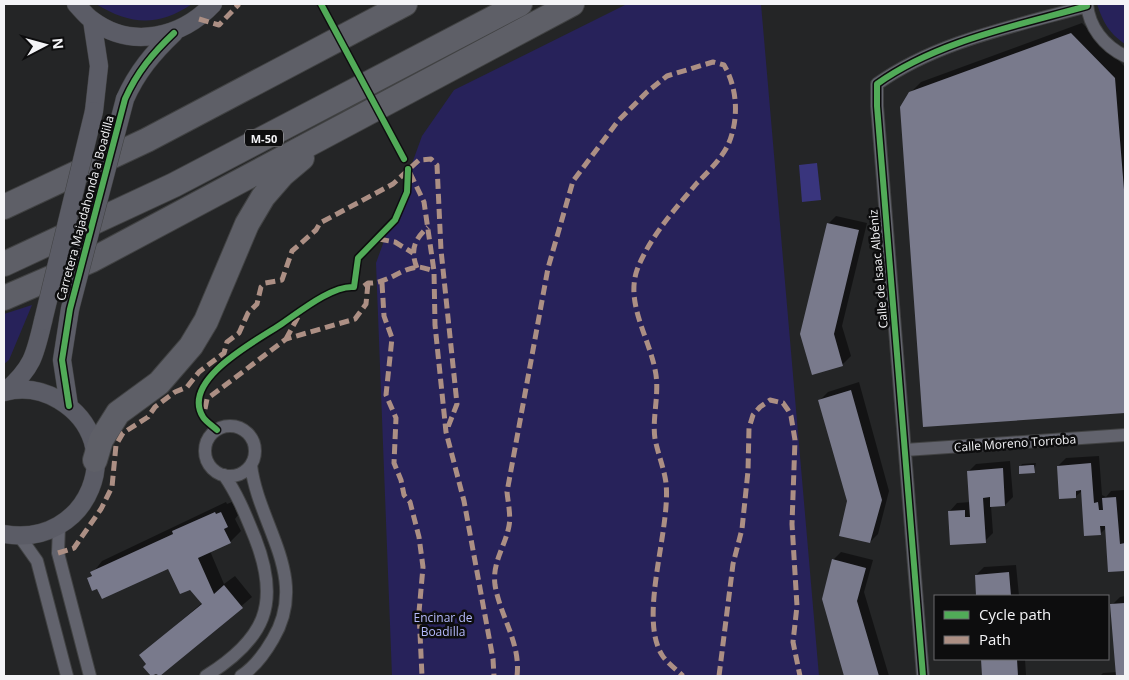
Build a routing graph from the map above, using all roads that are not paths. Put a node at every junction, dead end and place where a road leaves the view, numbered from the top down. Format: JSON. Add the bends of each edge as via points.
{"nodes":[{"id":1,"x":76,"y":4,"type":"edge"},
{"id":2,"x":214,"y":4,"type":"edge"},
{"id":3,"x":405,"y":4,"type":"edge"},
{"id":4,"x":520,"y":4,"type":"edge"},
{"id":5,"x":572,"y":4,"type":"edge"},
{"id":6,"x":1086,"y":5,"type":"edge"},
{"id":7,"x":92,"y":20,"type":"junction"},
{"id":8,"x":174,"y":33,"type":"junction"},
{"id":9,"x":1125,"y":56,"type":"edge"},
{"id":10,"x":354,"y":120,"type":"junction"},
{"id":11,"x":4,"y":207,"type":"edge"},
{"id":12,"x":4,"y":264,"type":"edge"},
{"id":13,"x":4,"y":298,"type":"edge"},
{"id":14,"x":5,"y":391,"type":"edge"},
{"id":15,"x":69,"y":406,"type":"junction"},
{"id":16,"x":1125,"y":435,"type":"edge"},
{"id":17,"x":905,"y":450,"type":"junction"},
{"id":18,"x":95,"y":460,"type":"junction"},
{"id":19,"x":251,"y":465,"type":"junction"},
{"id":20,"x":224,"y":476,"type":"junction"},
{"id":21,"x":59,"y":527,"type":"junction"},
{"id":22,"x":12,"y":535,"type":"edge"},
{"id":23,"x":67,"y":676,"type":"edge"},
{"id":24,"x":90,"y":676,"type":"edge"},
{"id":25,"x":206,"y":676,"type":"edge"},
{"id":26,"x":240,"y":676,"type":"edge"},
{"id":27,"x":923,"y":676,"type":"edge"}],
"edges":[{"from":1,"to":7,"type":"street"},
{"from":2,"to":8,"type":"street","via":[[199,19]]},
{"from":3,"to":11,"type":"highway","via":[[147,140]]},
{"from":4,"to":12,"type":"highway","number":"M-50","via":[[174,185]]},
{"from":5,"to":10,"type":"highway"},
{"from":6,"to":9,"type":"street","via":[[1092,24],[1102,39]]},
{"from":6,"to":17,"type":"street","name":"Calle de Isaac Albéniz","via":[[972,38],[898,69],[877,84]]},
{"from":7,"to":8,"type":"street","via":[[118,33],[146,38]]},
{"from":7,"to":14,"type":"street","name":"Carretera Majadahonda a Boadilla","bridge":true,"via":[[99,66],[94,111],[36,351],[25,374]]},
{"from":8,"to":15,"type":"street","name":"Carretera Majadahonda a Boadilla","bridge":true,"via":[[148,58],[125,99],[70,308],[62,360]]},
{"from":10,"to":13,"type":"highway","via":[[92,260]]},
{"from":10,"to":18,"type":"highway","via":[[283,174],[263,197],[247,224],[206,321],[191,346],[159,383],[118,413],[101,440]]},
{"from":14,"to":15,"type":"street","via":[[28,389],[50,394]]},
{"from":15,"to":18,"type":"street","via":[[86,427]]},
{"from":16,"to":17,"type":"street","name":"Calle Moreno Torroba"},
{"from":17,"to":27,"type":"street","name":"Calle de Isaac Albéniz"},
{"from":18,"to":21,"type":"street","via":[[94,480],[86,498]]},
{"from":19,"to":20,"type":"street","via":[[239,475]]},
{"from":19,"to":20,"type":"street","via":[[255,449],[248,434],[234,426],[217,430],[206,442],[206,459],[210,467]]},
{"from":19,"to":26,"type":"street","via":[[255,488],[284,567],[286,585],[284,611],[277,633],[256,663]]},
{"from":20,"to":25,"type":"street","via":[[240,500],[263,557],[268,591],[261,622],[253,637],[231,660]]},
{"from":21,"to":22,"type":"street","via":[[40,534]]},
{"from":21,"to":24,"type":"street","via":[[58,554]]},
{"from":22,"to":23,"type":"street","via":[[37,561]]}]}
